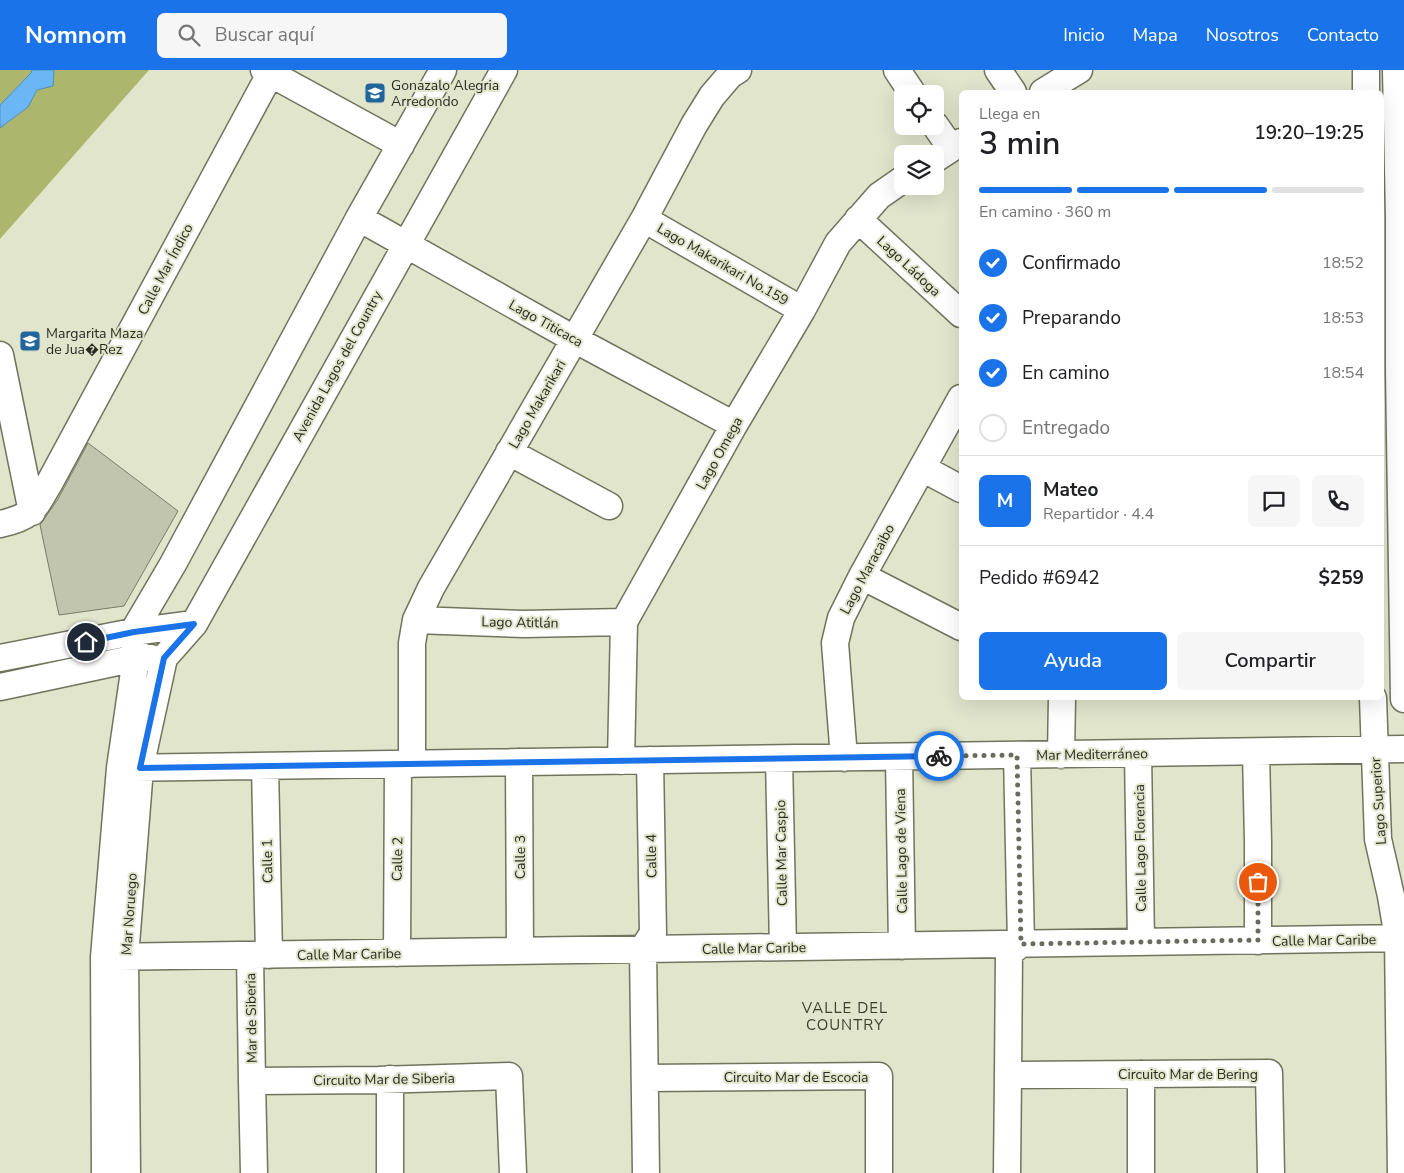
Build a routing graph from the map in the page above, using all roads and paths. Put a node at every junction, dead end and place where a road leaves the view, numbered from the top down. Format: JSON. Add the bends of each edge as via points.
{"nodes":[{"id":1,"x":443,"y":70,"type":"edge"},
{"id":2,"x":504,"y":70,"type":"edge"},
{"id":3,"x":738,"y":70,"type":"edge"},
{"id":4,"x":897,"y":70,"type":"edge"},
{"id":5,"x":998,"y":70,"type":"edge"},
{"id":6,"x":1079,"y":70,"type":"edge"},
{"id":7,"x":1366,"y":70,"type":"edge"},
{"id":8,"x":1396,"y":70,"type":"edge"},
{"id":9,"x":267,"y":72,"type":"edge"},
{"id":10,"x":908,"y":85,"type":"edge"},
{"id":11,"x":1012,"y":90,"type":"edge"},
{"id":12,"x":1046,"y":90,"type":"edge"},
{"id":13,"x":1366,"y":90,"type":"edge"},
{"id":14,"x":941,"y":135,"type":"edge"},
{"id":15,"x":401,"y":145,"type":"junction"},
{"id":16,"x":949,"y":150,"type":"edge"},
{"id":17,"x":894,"y":186,"type":"edge"},
{"id":18,"x":359,"y":218,"type":"junction"},
{"id":19,"x":644,"y":219,"type":"junction"},
{"id":20,"x":858,"y":219,"type":"junction"},
{"id":21,"x":1402,"y":219,"type":"edge"},
{"id":22,"x":405,"y":245,"type":"junction"},
{"id":23,"x":802,"y":310,"type":"junction"},
{"id":24,"x":959,"y":312,"type":"edge"},
{"id":25,"x":574,"y":339,"type":"junction"},
{"id":26,"x":0,"y":355,"type":"edge"},
{"id":27,"x":1395,"y":374,"type":"edge"},
{"id":28,"x":959,"y":402,"type":"edge"},
{"id":29,"x":734,"y":425,"type":"junction"},
{"id":30,"x":509,"y":452,"type":"junction"},
{"id":31,"x":922,"y":468,"type":"junction"},
{"id":32,"x":959,"y":488,"type":"edge"},
{"id":33,"x":609,"y":506,"type":"dead end"},
{"id":34,"x":32,"y":512,"type":"junction"},
{"id":35,"x":1403,"y":520,"type":"edge"},
{"id":36,"x":0,"y":524,"type":"edge"},
{"id":37,"x":862,"y":576,"type":"junction"},
{"id":38,"x":416,"y":620,"type":"junction"},
{"id":39,"x":624,"y":622,"type":"junction"},
{"id":40,"x":194,"y":624,"type":"junction"},
{"id":41,"x":959,"y":626,"type":"edge"},
{"id":42,"x":134,"y":632,"type":"junction"},
{"id":43,"x":0,"y":658,"type":"edge"},
{"id":44,"x":136,"y":658,"type":"junction"},
{"id":45,"x":164,"y":658,"type":"junction"},
{"id":46,"x":1384,"y":685,"type":"edge"},
{"id":47,"x":1404,"y":685,"type":"edge"},
{"id":48,"x":0,"y":687,"type":"edge"},
{"id":49,"x":1404,"y":699,"type":"edge"},
{"id":50,"x":1062,"y":700,"type":"edge"},
{"id":51,"x":1373,"y":700,"type":"edge"},
{"id":52,"x":1404,"y":749,"type":"edge"},
{"id":53,"x":1374,"y":750,"type":"junction"},
{"id":54,"x":1256,"y":752,"type":"junction"},
{"id":55,"x":1138,"y":754,"type":"junction"},
{"id":56,"x":1017,"y":755,"type":"junction"},
{"id":57,"x":1061,"y":755,"type":"junction"},
{"id":58,"x":899,"y":757,"type":"junction"},
{"id":59,"x":844,"y":758,"type":"junction"},
{"id":60,"x":779,"y":759,"type":"junction"},
{"id":61,"x":650,"y":760,"type":"junction"},
{"id":62,"x":621,"y":761,"type":"junction"},
{"id":63,"x":519,"y":762,"type":"junction"},
{"id":64,"x":405,"y":764,"type":"junction"},
{"id":65,"x":264,"y":766,"type":"junction"},
{"id":66,"x":130,"y":768,"type":"junction"},
{"id":67,"x":1401,"y":938,"type":"edge"},
{"id":68,"x":1258,"y":940,"type":"junction"},
{"id":69,"x":1141,"y":942,"type":"junction"},
{"id":70,"x":1021,"y":944,"type":"junction"},
{"id":71,"x":902,"y":946,"type":"junction"},
{"id":72,"x":783,"y":948,"type":"junction"},
{"id":73,"x":643,"y":950,"type":"junction"},
{"id":74,"x":520,"y":951,"type":"junction"},
{"id":75,"x":396,"y":953,"type":"junction"},
{"id":76,"x":260,"y":955,"type":"junction"},
{"id":77,"x":115,"y":957,"type":"junction"},
{"id":78,"x":1141,"y":1074,"type":"junction"},
{"id":79,"x":1008,"y":1075,"type":"junction"},
{"id":80,"x":646,"y":1078,"type":"junction"},
{"id":81,"x":384,"y":1079,"type":"junction"},
{"id":82,"x":252,"y":1081,"type":"junction"},
{"id":83,"x":105,"y":1173,"type":"edge"},
{"id":84,"x":127,"y":1173,"type":"edge"},
{"id":85,"x":254,"y":1173,"type":"edge"},
{"id":86,"x":376,"y":1173,"type":"edge"},
{"id":87,"x":390,"y":1173,"type":"edge"},
{"id":88,"x":512,"y":1173,"type":"edge"},
{"id":89,"x":646,"y":1173,"type":"edge"},
{"id":90,"x":879,"y":1173,"type":"edge"},
{"id":91,"x":1007,"y":1173,"type":"edge"},
{"id":92,"x":1141,"y":1173,"type":"edge"},
{"id":93,"x":1271,"y":1173,"type":"edge"},
{"id":94,"x":1401,"y":1173,"type":"edge"}],
"edges":[{"from":1,"to":15,"type":"street"},
{"from":2,"to":22,"type":"street","name":"Avenida Lagos del Country"},
{"from":3,"to":19,"type":"street","name":"Lago Makarikari","via":[[712,96]]},
{"from":4,"to":10,"type":"street"},
{"from":5,"to":11,"type":"street"},
{"from":6,"to":12,"type":"street"},
{"from":7,"to":13,"type":"street"},
{"from":8,"to":21,"type":"street"},
{"from":9,"to":15,"type":"street"},
{"from":9,"to":34,"type":"street","name":"Calle Mar Índico"},
{"from":14,"to":16,"type":"street"},
{"from":15,"to":18,"type":"street"},
{"from":17,"to":20,"type":"street","name":"Lago Omega","via":[[879,196]]},
{"from":18,"to":22,"type":"street","name":"Lago Titicaca"},
{"from":18,"to":42,"type":"street"},
{"from":19,"to":23,"type":"street","name":"Lago Makarikari No.159"},
{"from":19,"to":25,"type":"street","name":"Lago Makarikari"},
{"from":20,"to":23,"type":"street","name":"Lago Omega","via":[[838,243]]},
{"from":20,"to":24,"type":"street","name":"Lago Ládoga"},
{"from":21,"to":27,"type":"street"},
{"from":22,"to":25,"type":"street","name":"Lago Titicaca"},
{"from":22,"to":40,"type":"street","name":"Avenida Lagos del Country"},
{"from":23,"to":29,"type":"street","name":"Lago Omega"},
{"from":25,"to":29,"type":"street","name":"Lago Titicaca"},
{"from":25,"to":30,"type":"street","name":"Lago Makarikari"},
{"from":26,"to":34,"type":"street"},
{"from":27,"to":35,"type":"street"},
{"from":28,"to":31,"type":"street","name":"Lago Maracaibo"},
{"from":29,"to":39,"type":"street","name":"Lago Omega"},
{"from":30,"to":33,"type":"street"},
{"from":30,"to":38,"type":"street","name":"Lago Makarikari"},
{"from":31,"to":32,"type":"street"},
{"from":31,"to":37,"type":"street","name":"Lago Maracaibo"},
{"from":34,"to":36,"type":"street","via":[[18,520]]},
{"from":35,"to":47,"type":"street"},
{"from":37,"to":41,"type":"street"},
{"from":37,"to":59,"type":"street","name":"Lago Maracaibo","via":[[841,618],[835,642]]},
{"from":38,"to":39,"type":"street","name":"Lago Atitlán","via":[[524,624]]},
{"from":38,"to":64,"type":"street","name":"Lago Makarikari"},
{"from":39,"to":62,"type":"street","name":"Lago Omega"},
{"from":40,"to":42,"type":"street"},
{"from":40,"to":45,"type":"street","name":"Avenida Lagos del Country"},
{"from":42,"to":43,"type":"street"},
{"from":42,"to":44,"type":"street"},
{"from":44,"to":45,"type":"street"},
{"from":44,"to":48,"type":"street"},
{"from":44,"to":66,"type":"street","name":"Mar Noruego"},
{"from":45,"to":66,"type":"street","name":"Mar Noruego"},
{"from":46,"to":47,"type":"street"},
{"from":47,"to":49,"type":"street"},
{"from":50,"to":57,"type":"street"},
{"from":51,"to":53,"type":"street","name":"Lago Superior"},
{"from":52,"to":53,"type":"street","name":"Mar Mediterráneo"},
{"from":53,"to":54,"type":"street","name":"Mar Mediterráneo"},
{"from":53,"to":67,"type":"street","name":"Lago Superior","via":[[1378,839]]},
{"from":54,"to":55,"type":"street","name":"Mar Mediterráneo"},
{"from":54,"to":68,"type":"street"},
{"from":55,"to":57,"type":"street","name":"Mar Mediterráneo"},
{"from":55,"to":69,"type":"street","name":"Calle Lago Florencia"},
{"from":56,"to":57,"type":"street","name":"Mar Mediterráneo"},
{"from":56,"to":58,"type":"street","name":"Mar Mediterráneo"},
{"from":56,"to":70,"type":"street"},
{"from":58,"to":59,"type":"street","name":"Mar Mediterráneo"},
{"from":58,"to":71,"type":"street","name":"Calle Lago de Viena"},
{"from":59,"to":60,"type":"street","name":"Mar Mediterráneo"},
{"from":60,"to":61,"type":"street","name":"Mar Mediterráneo"},
{"from":60,"to":72,"type":"street","name":"Calle Mar Caspio"},
{"from":61,"to":62,"type":"street","name":"Mar Mediterráneo"},
{"from":61,"to":73,"type":"street","name":"Calle 4","via":[[653,933]]},
{"from":62,"to":63,"type":"street","name":"Mar Mediterráneo"},
{"from":63,"to":64,"type":"street","name":"Mar Mediterráneo"},
{"from":63,"to":74,"type":"street","name":"Calle 3"},
{"from":64,"to":65,"type":"street","name":"Mar Mediterráneo"},
{"from":64,"to":75,"type":"street","name":"Calle 2"},
{"from":65,"to":66,"type":"street","name":"Mar Mediterráneo"},
{"from":65,"to":76,"type":"street","name":"Calle 1"},
{"from":66,"to":77,"type":"street","name":"Mar Noruego"},
{"from":67,"to":68,"type":"street","name":"Calle Mar Caribe"},
{"from":67,"to":94,"type":"street","name":"Lago Superior"},
{"from":68,"to":69,"type":"street","name":"Calle Mar Caribe"},
{"from":69,"to":70,"type":"street","name":"Calle Mar Caribe"},
{"from":70,"to":71,"type":"street","name":"Calle Mar Caribe"},
{"from":70,"to":79,"type":"street","via":[[1009,954]]},
{"from":71,"to":72,"type":"street","name":"Calle Mar Caribe"},
{"from":72,"to":73,"type":"street","name":"Calle Mar Caribe"},
{"from":73,"to":74,"type":"street","name":"Calle Mar Caribe"},
{"from":73,"to":80,"type":"street"},
{"from":74,"to":75,"type":"street","name":"Calle Mar Caribe"},
{"from":75,"to":76,"type":"street","name":"Calle Mar Caribe"},
{"from":76,"to":77,"type":"street","name":"Calle Mar Caribe"},
{"from":76,"to":82,"type":"street","name":"Mar de Siberia"},
{"from":77,"to":83,"type":"street","name":"Mar Noruego"},
{"from":77,"to":84,"type":"street","name":"Mar Noruego"},
{"from":78,"to":79,"type":"street","name":"Circuito Mar de Bering"},
{"from":78,"to":92,"type":"street"},
{"from":78,"to":93,"type":"street","name":"Circuito Mar de Bering","via":[[1269,1073]]},
{"from":79,"to":91,"type":"street"},
{"from":80,"to":89,"type":"street"},
{"from":80,"to":90,"type":"street","name":"Circuito Mar de Escocia","via":[[879,1076]]},
{"from":81,"to":82,"type":"street","name":"Circuito Mar de Siberia"},
{"from":81,"to":86,"type":"street"},
{"from":81,"to":87,"type":"street"},
{"from":81,"to":88,"type":"street","name":"Circuito Mar de Siberia","via":[[509,1076]]},
{"from":82,"to":85,"type":"street"}]}
